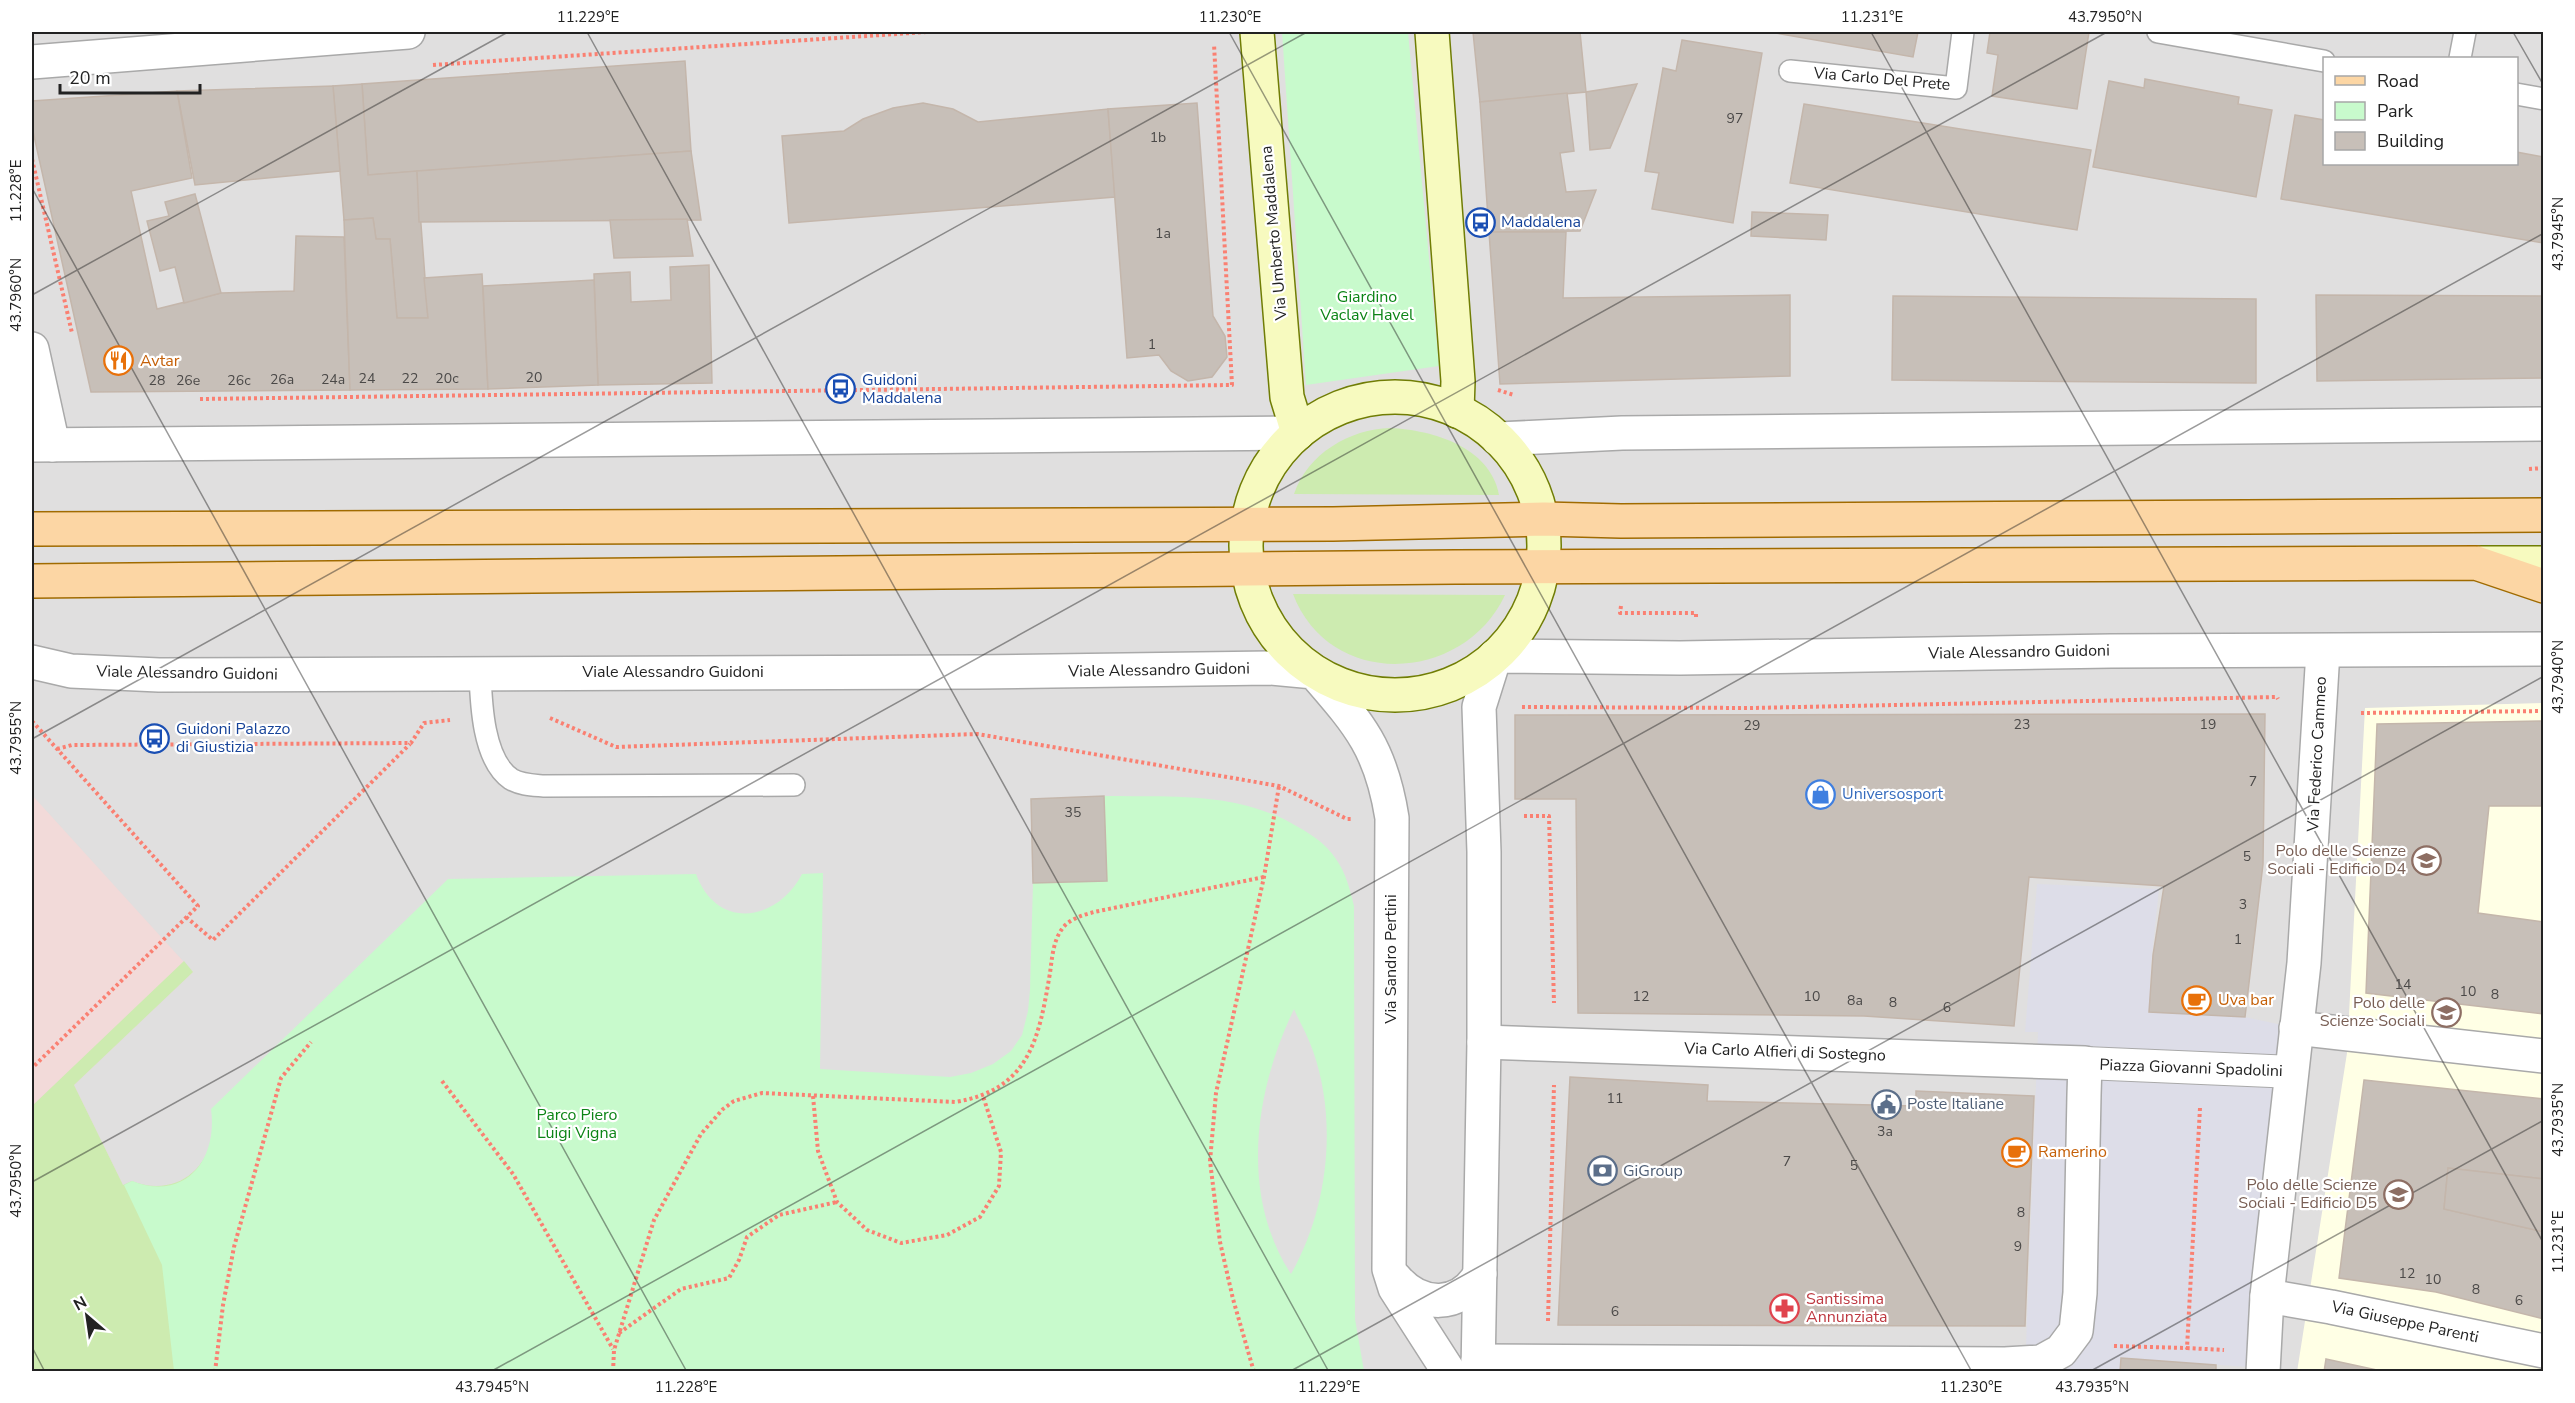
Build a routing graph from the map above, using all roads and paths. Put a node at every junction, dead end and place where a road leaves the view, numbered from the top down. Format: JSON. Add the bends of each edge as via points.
{"nodes":[{"id":1,"x":408,"y":32,"type":"edge"},
{"id":2,"x":926,"y":32,"type":"edge"},
{"id":3,"x":1257,"y":32,"type":"edge"},
{"id":4,"x":1432,"y":32,"type":"edge"},
{"id":5,"x":1963,"y":32,"type":"edge"},
{"id":6,"x":2158,"y":32,"type":"edge"},
{"id":7,"x":2465,"y":32,"type":"edge"},
{"id":8,"x":1214,"y":43,"type":"dead end"},
{"id":9,"x":2460,"y":57,"type":"edge"},
{"id":10,"x":2323,"y":61,"type":"edge"},
{"id":11,"x":32,"y":62,"type":"edge"},
{"id":12,"x":425,"y":66,"type":"dead end"},
{"id":13,"x":1790,"y":71,"type":"dead end"},
{"id":14,"x":2518,"y":94,"type":"edge"},
{"id":15,"x":2544,"y":99,"type":"edge"},
{"id":16,"x":32,"y":159,"type":"edge"},
{"id":17,"x":74,"y":343,"type":"dead end"},
{"id":18,"x":32,"y":349,"type":"edge"},
{"id":19,"x":1495,"y":389,"type":"dead end"},
{"id":20,"x":194,"y":399,"type":"dead end"},
{"id":21,"x":1524,"y":399,"type":"dead end"},
{"id":22,"x":1457,"y":411,"type":"junction"},
{"id":23,"x":2544,"y":424,"type":"edge"},
{"id":24,"x":1298,"y":433,"type":"junction"},
{"id":25,"x":1498,"y":439,"type":"junction"},
{"id":26,"x":42,"y":445,"type":"edge"},
{"id":27,"x":2544,"y":515,"type":"edge"},
{"id":28,"x":1544,"y":519,"type":"junction"},
{"id":29,"x":1247,"y":523,"type":"junction"},
{"id":30,"x":32,"y":529,"type":"edge"},
{"id":31,"x":2476,"y":563,"type":"junction"},
{"id":32,"x":2544,"y":563,"type":"edge"},
{"id":33,"x":1542,"y":567,"type":"junction"},
{"id":34,"x":1248,"y":570,"type":"junction"},
{"id":35,"x":32,"y":581,"type":"edge"},
{"id":36,"x":2544,"y":586,"type":"edge"},
{"id":37,"x":2544,"y":650,"type":"edge"},
{"id":38,"x":2323,"y":651,"type":"junction"},
{"id":39,"x":1495,"y":656,"type":"junction"},
{"id":40,"x":32,"y":662,"type":"edge"},
{"id":41,"x":1314,"y":672,"type":"junction"},
{"id":42,"x":480,"y":673,"type":"junction"},
{"id":43,"x":2277,"y":697,"type":"dead end"},
{"id":44,"x":1516,"y":707,"type":"dead end"},
{"id":45,"x":2544,"y":711,"type":"edge"},
{"id":46,"x":2357,"y":713,"type":"dead end"},
{"id":47,"x":32,"y":721,"type":"edge"},
{"id":48,"x":411,"y":743,"type":"dead end"},
{"id":49,"x":794,"y":785,"type":"dead end"},
{"id":50,"x":1280,"y":786,"type":"dead end"},
{"id":51,"x":1264,"y":877,"type":"junction"},
{"id":52,"x":186,"y":916,"type":"junction"},
{"id":53,"x":2296,"y":1028,"type":"junction"},
{"id":54,"x":311,"y":1042,"type":"dead end"},
{"id":55,"x":1484,"y":1042,"type":"junction"},
{"id":56,"x":2544,"y":1056,"type":"edge"},
{"id":57,"x":2085,"y":1064,"type":"junction"},
{"id":58,"x":32,"y":1068,"type":"edge"},
{"id":59,"x":2202,"y":1069,"type":"junction"},
{"id":60,"x":2292,"y":1072,"type":"junction"},
{"id":61,"x":442,"y":1081,"type":"dead end"},
{"id":62,"x":813,"y":1096,"type":"junction"},
{"id":63,"x":983,"y":1096,"type":"junction"},
{"id":64,"x":837,"y":1202,"type":"junction"},
{"id":65,"x":1389,"y":1269,"type":"junction"},
{"id":66,"x":1480,"y":1274,"type":"junction"},
{"id":67,"x":2267,"y":1296,"type":"junction"},
{"id":68,"x":618,"y":1334,"type":"junction"},
{"id":69,"x":2109,"y":1346,"type":"dead end"},
{"id":70,"x":2187,"y":1348,"type":"junction"},
{"id":71,"x":614,"y":1350,"type":"junction"},
{"id":72,"x":2544,"y":1351,"type":"edge"},
{"id":73,"x":2224,"y":1358,"type":"dead end"},
{"id":74,"x":1468,"y":1368,"type":"edge"},
{"id":75,"x":214,"y":1371,"type":"edge"},
{"id":76,"x":613,"y":1371,"type":"edge"},
{"id":77,"x":1254,"y":1371,"type":"edge"},
{"id":78,"x":2263,"y":1371,"type":"edge"}],
"edges":[{"from":1,"to":11,"type":"street"},
{"from":2,"to":12,"type":"path"},
{"from":3,"to":24,"type":"main road","name":"Via Umberto Maddalena","via":[[1287,397]]},
{"from":4,"to":22,"type":"main road"},
{"from":5,"to":13,"type":"lane","name":"Via Carlo Del Prete","via":[[1956,88]]},
{"from":6,"to":10,"type":"lane"},
{"from":7,"to":9,"type":"lane"},
{"from":8,"to":20,"type":"path","via":[[1232,385]]},
{"from":14,"to":15,"type":"lane"},
{"from":16,"to":17,"type":"path"},
{"from":18,"to":26,"type":"street"},
{"from":19,"to":21,"type":"path"},
{"from":22,"to":24,"type":"main road","name":"Viale Alessandro Guidoni","via":[[1416,399],[1369,399],[1324,415]]},
{"from":22,"to":25,"type":"main road","name":"Viale Alessandro Guidoni"},
{"from":23,"to":25,"type":"street","via":[[1622,433]]},
{"from":24,"to":26,"type":"street"},
{"from":24,"to":29,"type":"main road","name":"Viale Alessandro Guidoni","via":[[1270,463]]},
{"from":25,"to":28,"type":"main road","name":"Viale Alessandro Guidoni","via":[[1528,478]]},
{"from":27,"to":28,"type":"main road"},
{"from":28,"to":29,"type":"main road"},
{"from":28,"to":33,"type":"main road","name":"Viale Alessandro Guidoni"},
{"from":29,"to":30,"type":"main road"},
{"from":29,"to":34,"type":"main road","name":"Viale Alessandro Guidoni"},
{"from":31,"to":32,"type":"main road"},
{"from":31,"to":33,"type":"main road"},
{"from":31,"to":36,"type":"main road"},
{"from":33,"to":34,"type":"main road"},
{"from":33,"to":39,"type":"main road","name":"Viale Alessandro Guidoni","via":[[1526,616]]},
{"from":34,"to":35,"type":"main road"},
{"from":34,"to":41,"type":"main road","name":"Viale Alessandro Guidoni","via":[[1262,615],[1276,637]]},
{"from":37,"to":38,"type":"street","name":"Viale Alessandro Guidoni"},
{"from":38,"to":39,"type":"street","name":"Viale Alessandro Guidoni","via":[[1680,658]]},
{"from":38,"to":53,"type":"street","name":"Via Federico Cammeo","via":[[2304,963]]},
{"from":39,"to":41,"type":"main road","name":"Viale Alessandro Guidoni","via":[[1454,682],[1404,694],[1350,689]]},
{"from":39,"to":55,"type":"street","via":[[1479,707]]},
{"from":40,"to":42,"type":"street","name":"Viale Alessandro Guidoni","via":[[71,671],[159,675]]},
{"from":41,"to":42,"type":"street","name":"Viale Alessandro Guidoni","via":[[1270,668]]},
{"from":41,"to":65,"type":"street","name":"Via Sandro Pertini","via":[[1361,728],[1377,757],[1387,784],[1392,818]]},
{"from":42,"to":49,"type":"lane","via":[[486,732],[509,777],[530,784]]},
{"from":43,"to":44,"type":"path"},
{"from":45,"to":46,"type":"path"},
{"from":47,"to":52,"type":"path","via":[[198,906]]},
{"from":48,"to":52,"type":"path","via":[[213,940]]},
{"from":50,"to":51,"type":"path"},
{"from":51,"to":63,"type":"path","via":[[1094,912],[1062,928],[1056,941],[1042,1025],[1033,1047],[1005,1082]]},
{"from":51,"to":77,"type":"path","via":[[1216,1093],[1210,1161],[1220,1242]]},
{"from":52,"to":58,"type":"path"},
{"from":53,"to":56,"type":"street"},
{"from":53,"to":60,"type":"street","name":"Via Federico Cammeo"},
{"from":54,"to":75,"type":"path","via":[[281,1078],[234,1247]]},
{"from":55,"to":57,"type":"street","name":"Via Carlo Alfieri di Sostegno"},
{"from":55,"to":66,"type":"street"},
{"from":57,"to":59,"type":"street","name":"Piazza Giovanni Spadolini"},
{"from":57,"to":74,"type":"street","name":"Piazza Giovanni Spadolini","via":[[2076,1331],[2061,1351],[2041,1362]]},
{"from":59,"to":60,"type":"street","name":"Piazza Giovanni Spadolini"},
{"from":59,"to":70,"type":"path"},
{"from":60,"to":67,"type":"street","name":"Piazza Giovanni Spadolini"},
{"from":61,"to":71,"type":"path","via":[[513,1174]]},
{"from":62,"to":63,"type":"path","via":[[955,1102]]},
{"from":62,"to":64,"type":"path","via":[[818,1150]]},
{"from":62,"to":68,"type":"path","via":[[747,1095],[723,1109],[701,1134],[654,1220]]},
{"from":63,"to":64,"type":"path","via":[[1001,1152],[999,1186],[980,1217],[947,1235],[901,1243],[867,1230]]},
{"from":64,"to":68,"type":"path","via":[[779,1215],[747,1237],[729,1278],[681,1289]]},
{"from":65,"to":66,"type":"street","via":[[1403,1288],[1415,1296],[1437,1301],[1459,1295],[1474,1285]]},
{"from":65,"to":74,"type":"street","name":"Via Sandro Pertini","via":[[1395,1288]]},
{"from":66,"to":74,"type":"street"},
{"from":67,"to":72,"type":"street","name":"Via Giuseppe Parenti"},
{"from":67,"to":78,"type":"street","name":"Piazza Giovanni Spadolini"},
{"from":68,"to":71,"type":"path"},
{"from":69,"to":70,"type":"path"},
{"from":70,"to":73,"type":"path","via":[[2224,1350]]},
{"from":71,"to":76,"type":"path"}]}
